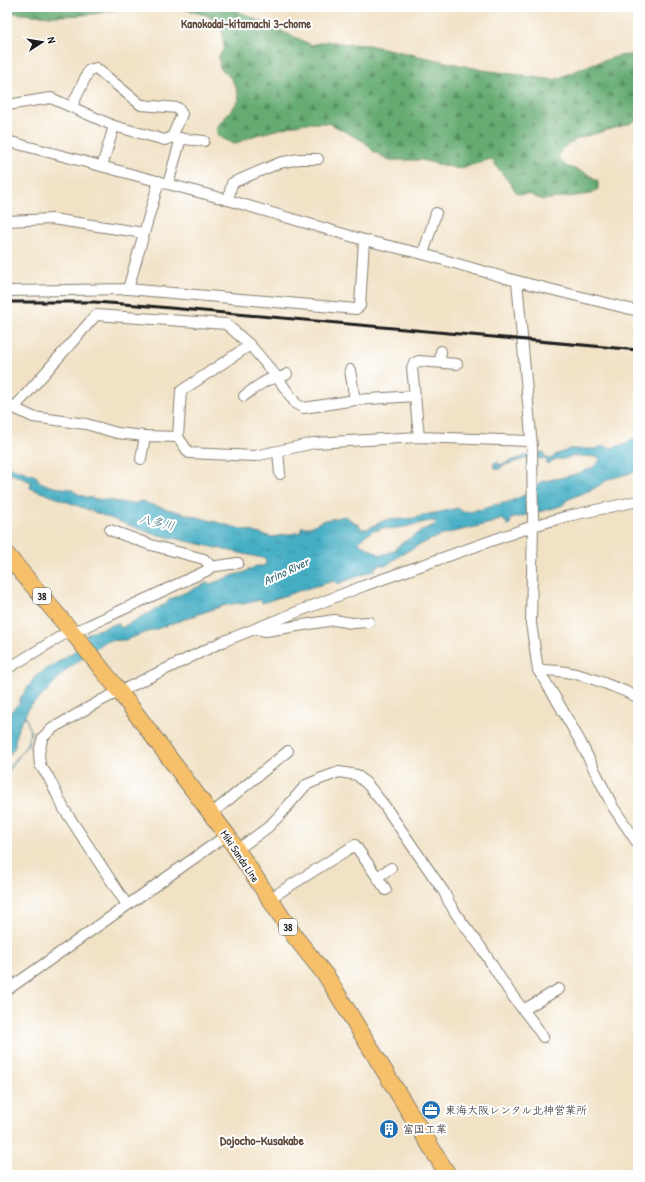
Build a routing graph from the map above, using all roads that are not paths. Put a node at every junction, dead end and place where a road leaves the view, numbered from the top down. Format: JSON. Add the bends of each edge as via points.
{"nodes":[{"id":1,"x":7,"y":105,"type":"edge"},
{"id":2,"x":72,"y":106,"type":"junction"},
{"id":3,"x":114,"y":126,"type":"junction"},
{"id":4,"x":177,"y":138,"type":"junction"},
{"id":5,"x":7,"y":141,"type":"edge"},
{"id":6,"x":204,"y":141,"type":"dead end"},
{"id":7,"x":318,"y":159,"type":"dead end"},
{"id":8,"x":102,"y":166,"type":"junction"},
{"id":9,"x":163,"y":183,"type":"junction"},
{"id":10,"x":228,"y":200,"type":"junction"},
{"id":11,"x":436,"y":220,"type":"dead end"},
{"id":12,"x":7,"y":221,"type":"edge"},
{"id":13,"x":144,"y":233,"type":"junction"},
{"id":14,"x":364,"y":240,"type":"junction"},
{"id":15,"x":423,"y":254,"type":"junction"},
{"id":16,"x":517,"y":281,"type":"junction"},
{"id":17,"x":128,"y":290,"type":"junction"},
{"id":18,"x":7,"y":291,"type":"edge"},
{"id":19,"x":638,"y":311,"type":"edge"},
{"id":20,"x":250,"y":345,"type":"junction"},
{"id":21,"x":441,"y":351,"type":"dead end"},
{"id":22,"x":440,"y":362,"type":"junction"},
{"id":23,"x":457,"y":364,"type":"dead end"},
{"id":24,"x":350,"y":370,"type":"dead end"},
{"id":25,"x":287,"y":374,"type":"dead end"},
{"id":26,"x":277,"y":377,"type":"junction"},
{"id":27,"x":244,"y":396,"type":"dead end"},
{"id":28,"x":415,"y":396,"type":"junction"},
{"id":29,"x":355,"y":400,"type":"junction"},
{"id":30,"x":11,"y":405,"type":"edge"},
{"id":31,"x":145,"y":436,"type":"junction"},
{"id":32,"x":178,"y":437,"type":"junction"},
{"id":33,"x":419,"y":437,"type":"junction"},
{"id":34,"x":531,"y":444,"type":"junction"},
{"id":35,"x":278,"y":452,"type":"junction"},
{"id":36,"x":141,"y":459,"type":"dead end"},
{"id":37,"x":280,"y":474,"type":"dead end"},
{"id":38,"x":638,"y":501,"type":"edge"},
{"id":39,"x":533,"y":524,"type":"junction"},
{"id":40,"x":110,"y":530,"type":"dead end"},
{"id":41,"x":7,"y":555,"type":"edge"},
{"id":42,"x":238,"y":562,"type":"dead end"},
{"id":43,"x":209,"y":568,"type":"junction"},
{"id":44,"x":369,"y":622,"type":"dead end"},
{"id":45,"x":254,"y":629,"type":"junction"},
{"id":46,"x":74,"y":634,"type":"junction"},
{"id":47,"x":7,"y":669,"type":"edge"},
{"id":48,"x":538,"y":670,"type":"junction"},
{"id":49,"x":118,"y":690,"type":"junction"},
{"id":50,"x":638,"y":698,"type":"edge"},
{"id":51,"x":288,"y":751,"type":"dead end"},
{"id":52,"x":211,"y":814,"type":"junction"},
{"id":53,"x":227,"y":836,"type":"junction"},
{"id":54,"x":638,"y":844,"type":"edge"},
{"id":55,"x":236,"y":850,"type":"junction"},
{"id":56,"x":390,"y":868,"type":"dead end"},
{"id":57,"x":377,"y":876,"type":"junction"},
{"id":58,"x":386,"y":890,"type":"dead end"},
{"id":59,"x":269,"y":899,"type":"junction"},
{"id":60,"x":127,"y":905,"type":"junction"},
{"id":61,"x":559,"y":989,"type":"dead end"},
{"id":62,"x":7,"y":990,"type":"edge"},
{"id":63,"x":523,"y":1010,"type":"junction"},
{"id":64,"x":543,"y":1037,"type":"dead end"},
{"id":65,"x":448,"y":1175,"type":"edge"}],
"edges":[{"from":1,"to":2,"type":"street","via":[[52,98]]},
{"from":2,"to":3,"type":"street"},
{"from":2,"to":4,"type":"street","via":[[89,70],[96,68],[141,105],[178,108],[182,114]]},
{"from":3,"to":4,"type":"street","via":[[165,140]]},
{"from":3,"to":8,"type":"street"},
{"from":4,"to":6,"type":"street"},
{"from":4,"to":9,"type":"street"},
{"from":5,"to":8,"type":"street"},
{"from":7,"to":10,"type":"street","via":[[279,163],[232,183]]},
{"from":8,"to":9,"type":"street"},
{"from":9,"to":10,"type":"street"},
{"from":9,"to":13,"type":"street"},
{"from":10,"to":14,"type":"street"},
{"from":11,"to":15,"type":"street"},
{"from":12,"to":13,"type":"street","via":[[52,219]]},
{"from":13,"to":17,"type":"street"},
{"from":14,"to":15,"type":"street"},
{"from":14,"to":17,"type":"street","via":[[360,306],[356,309]]},
{"from":15,"to":16,"type":"street"},
{"from":16,"to":19,"type":"street"},
{"from":16,"to":34,"type":"street"},
{"from":17,"to":18,"type":"street"},
{"from":20,"to":26,"type":"street"},
{"from":20,"to":30,"type":"street","via":[[226,324],[96,315]]},
{"from":20,"to":32,"type":"street","via":[[181,391]]},
{"from":21,"to":22,"type":"street"},
{"from":22,"to":23,"type":"street"},
{"from":22,"to":28,"type":"street","via":[[414,363],[412,368]]},
{"from":24,"to":29,"type":"street"},
{"from":25,"to":26,"type":"street"},
{"from":26,"to":27,"type":"street","via":[[267,380]]},
{"from":26,"to":29,"type":"street","via":[[296,404],[304,408]]},
{"from":28,"to":29,"type":"street"},
{"from":28,"to":33,"type":"street"},
{"from":30,"to":31,"type":"street","via":[[33,417]]},
{"from":31,"to":32,"type":"street"},
{"from":31,"to":36,"type":"street"},
{"from":32,"to":35,"type":"street","via":[[189,452],[255,456]]},
{"from":33,"to":34,"type":"street"},
{"from":33,"to":35,"type":"street","via":[[314,443]]},
{"from":34,"to":39,"type":"street"},
{"from":35,"to":37,"type":"street"},
{"from":38,"to":39,"type":"street"},
{"from":39,"to":45,"type":"street"},
{"from":39,"to":48,"type":"street","via":[[531,623]]},
{"from":40,"to":43,"type":"street","via":[[151,545],[204,559]]},
{"from":41,"to":46,"type":"main road","name":"Miki Sanda Line","number":"38"},
{"from":42,"to":43,"type":"street"},
{"from":43,"to":46,"type":"street"},
{"from":44,"to":45,"type":"street","via":[[334,620],[266,631]]},
{"from":45,"to":49,"type":"street"},
{"from":46,"to":47,"type":"street"},
{"from":46,"to":49,"type":"main road","name":"Miki Sanda Line","number":"38"},
{"from":48,"to":50,"type":"street","via":[[580,674]]},
{"from":48,"to":54,"type":"street","via":[[580,741],[613,807]]},
{"from":49,"to":52,"type":"main road","name":"Miki Sanda Line","number":"38"},
{"from":49,"to":60,"type":"street","via":[[53,728],[43,737],[39,753],[40,765],[64,809]]},
{"from":51,"to":52,"type":"street"},
{"from":52,"to":53,"type":"main road","name":"Miki Sanda Line","number":"38"},
{"from":53,"to":55,"type":"main road","name":"Miki Sanda Line","number":"38"},
{"from":53,"to":60,"type":"street"},
{"from":55,"to":59,"type":"main road","name":"Miki Sanda Line","number":"38"},
{"from":55,"to":63,"type":"street","via":[[267,828],[306,785],[339,772],[357,775],[384,805],[444,892],[448,903]]},
{"from":56,"to":57,"type":"street"},
{"from":57,"to":58,"type":"street"},
{"from":57,"to":59,"type":"street","via":[[355,844]]},
{"from":59,"to":65,"type":"main road","name":"Miki Sanda Line","number":"38","via":[[327,978]]},
{"from":60,"to":62,"type":"street"},
{"from":61,"to":63,"type":"street"},
{"from":63,"to":64,"type":"street"}]}
